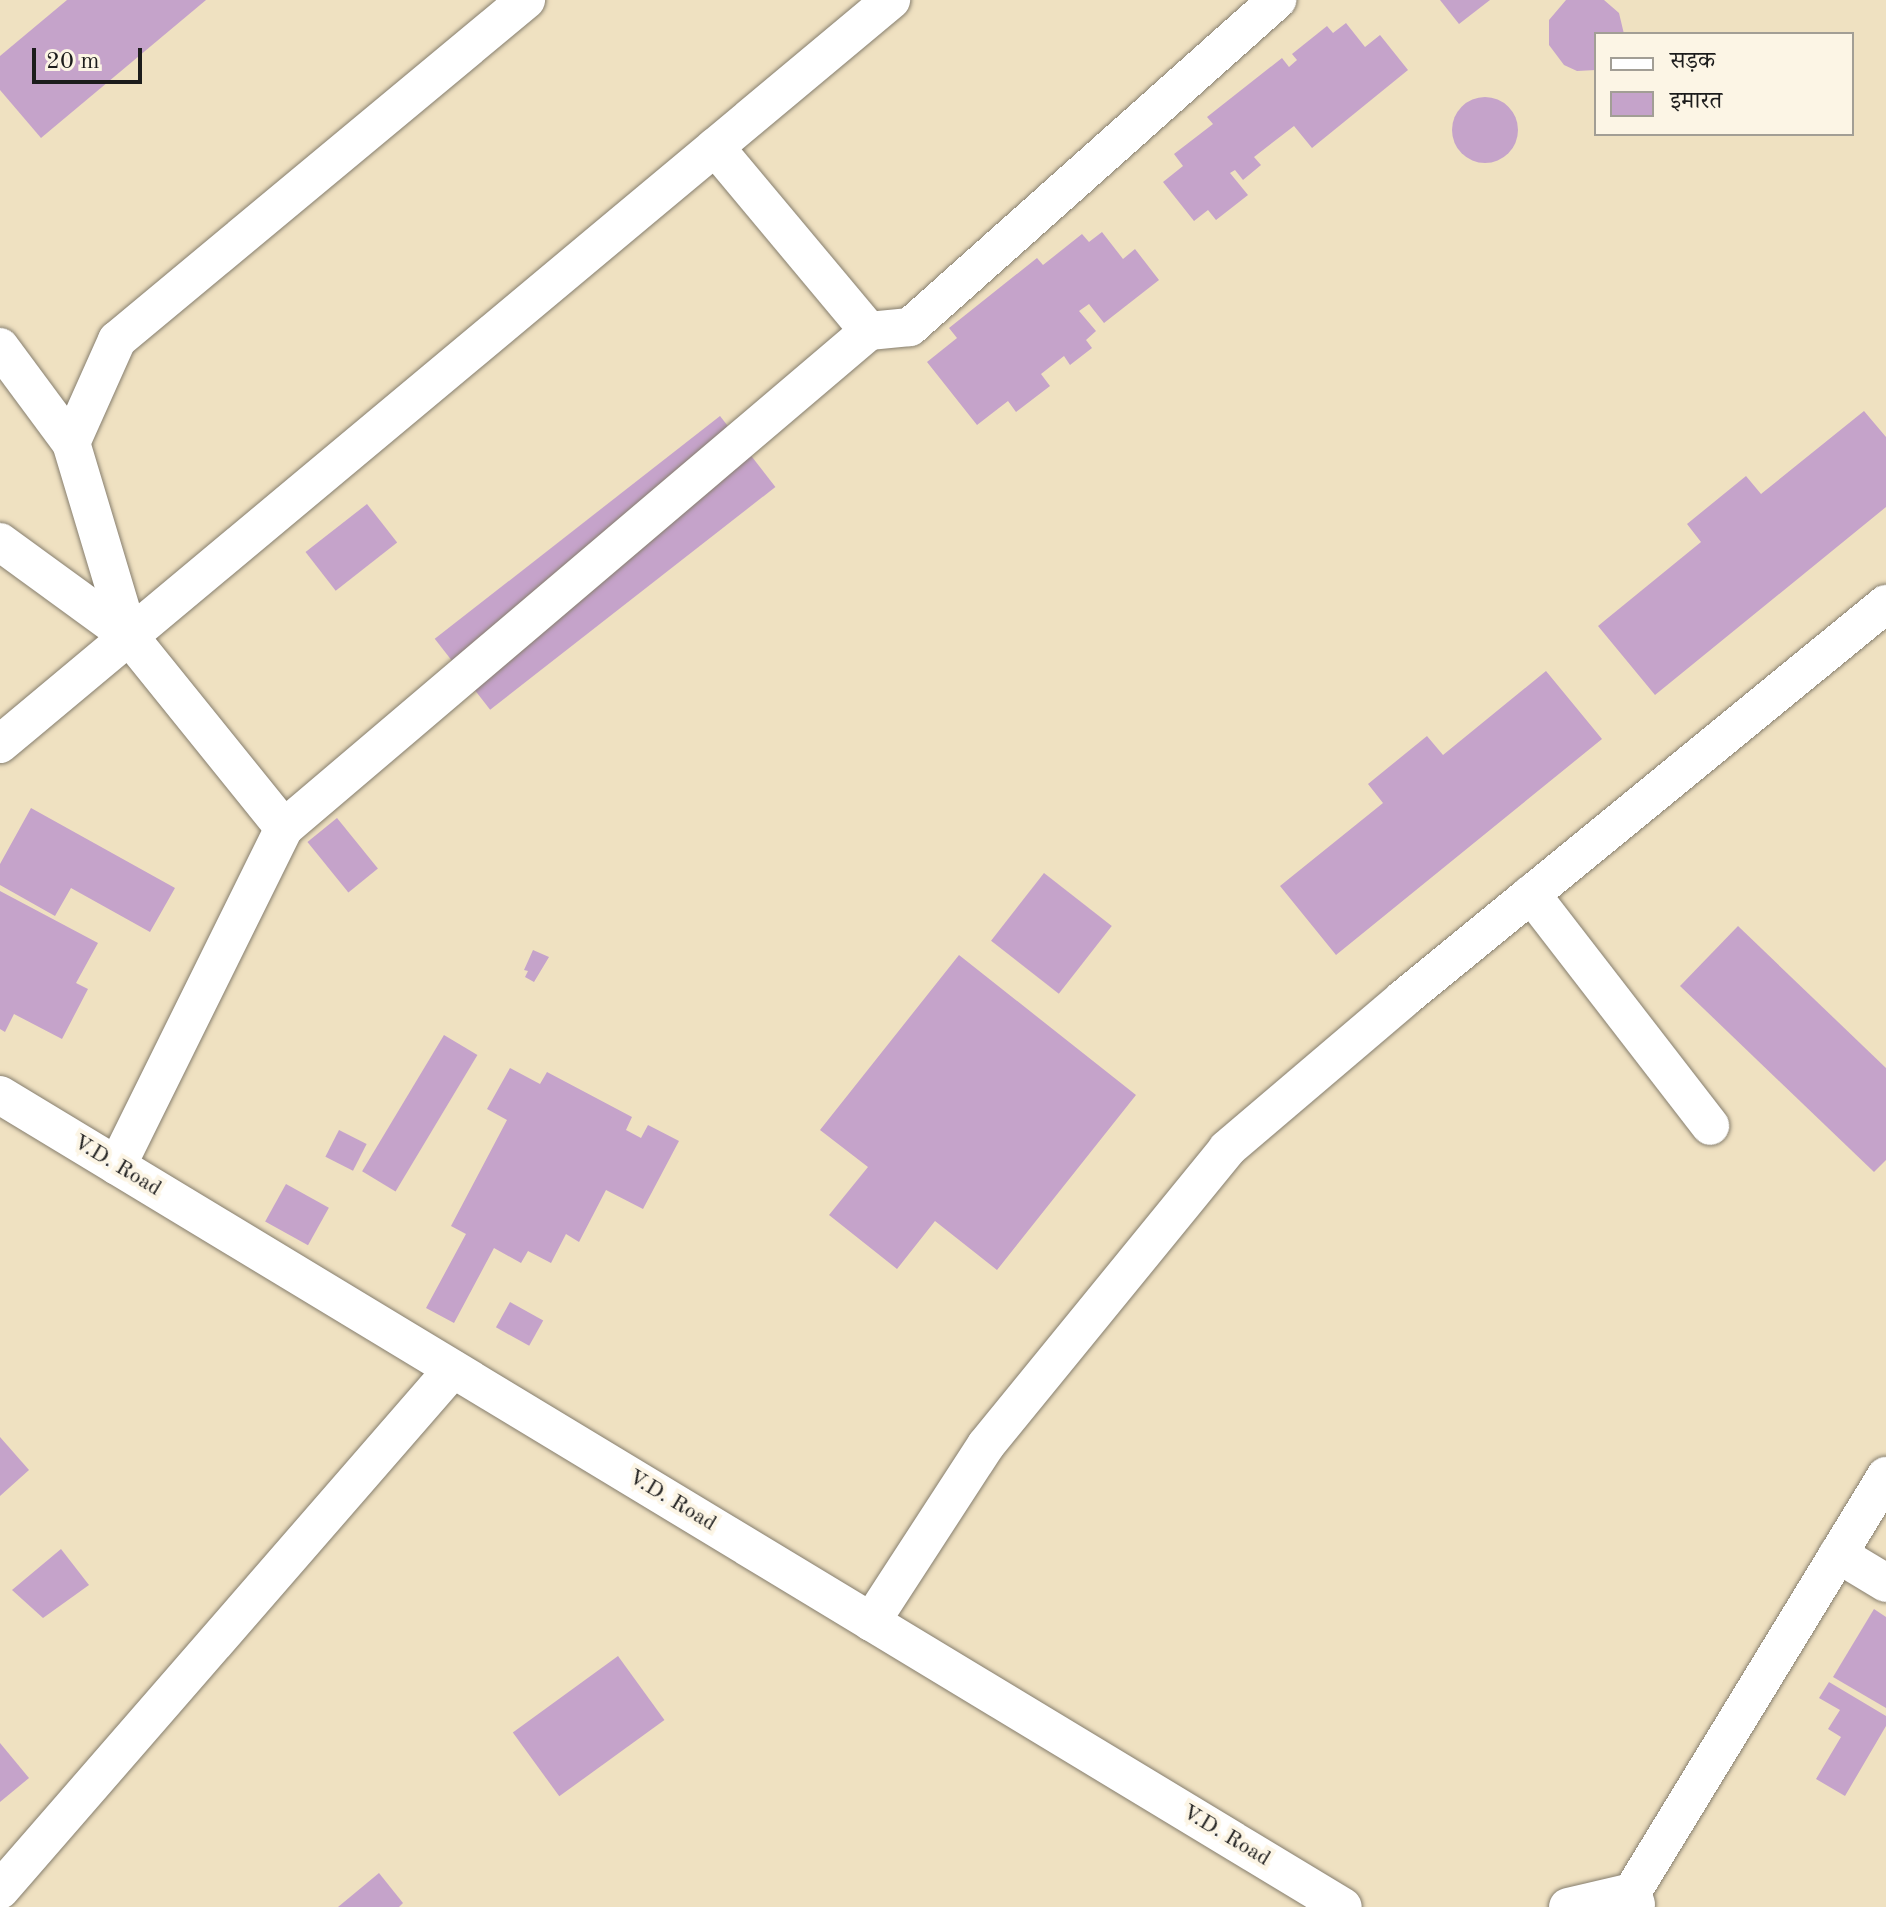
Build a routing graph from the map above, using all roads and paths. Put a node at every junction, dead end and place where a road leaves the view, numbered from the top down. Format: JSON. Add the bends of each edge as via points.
{"nodes":[{"id":1,"x":526,"y":0,"type":"edge"},
{"id":2,"x":891,"y":0,"type":"edge"},
{"id":3,"x":1277,"y":0,"type":"edge"},
{"id":4,"x":715,"y":147,"type":"junction"},
{"id":5,"x":869,"y":331,"type":"junction"},
{"id":6,"x":0,"y":347,"type":"edge"},
{"id":7,"x":71,"y":443,"type":"junction"},
{"id":8,"x":0,"y":542,"type":"edge"},
{"id":9,"x":1886,"y":604,"type":"edge"},
{"id":10,"x":129,"y":636,"type":"junction"},
{"id":11,"x":0,"y":744,"type":"edge"},
{"id":12,"x":284,"y":828,"type":"junction"},
{"id":13,"x":1531,"y":894,"type":"junction"},
{"id":14,"x":0,"y":1095,"type":"edge"},
{"id":15,"x":1710,"y":1126,"type":"dead end"},
{"id":16,"x":117,"y":1166,"type":"junction"},
{"id":17,"x":453,"y":1369,"type":"junction"},
{"id":18,"x":1886,"y":1476,"type":"edge"},
{"id":19,"x":1838,"y":1554,"type":"junction"},
{"id":20,"x":1886,"y":1583,"type":"edge"},
{"id":21,"x":871,"y":1622,"type":"junction"},
{"id":22,"x":0,"y":1890,"type":"edge"},
{"id":23,"x":1630,"y":1902,"type":"edge"},
{"id":24,"x":1343,"y":1907,"type":"edge"},
{"id":25,"x":1568,"y":1907,"type":"edge"}],
"edges":[{"from":1,"to":7,"type":"street","via":[[117,340]]},
{"from":2,"to":4,"type":"street"},
{"from":3,"to":5,"type":"street","via":[[910,327]]},
{"from":4,"to":5,"type":"street"},
{"from":4,"to":10,"type":"street"},
{"from":5,"to":12,"type":"street"},
{"from":6,"to":7,"type":"street"},
{"from":7,"to":10,"type":"street"},
{"from":8,"to":10,"type":"street"},
{"from":9,"to":13,"type":"street"},
{"from":10,"to":11,"type":"street"},
{"from":10,"to":12,"type":"street"},
{"from":12,"to":16,"type":"street"},
{"from":13,"to":15,"type":"street"},
{"from":13,"to":21,"type":"street","via":[[1227,1149],[986,1445]]},
{"from":14,"to":16,"type":"street","name":"V.D. Road"},
{"from":16,"to":17,"type":"street","name":"V.D. Road"},
{"from":17,"to":21,"type":"street","name":"V.D. Road"},
{"from":17,"to":22,"type":"street"},
{"from":18,"to":19,"type":"street"},
{"from":19,"to":20,"type":"street"},
{"from":19,"to":23,"type":"street"},
{"from":21,"to":24,"type":"street","name":"V.D. Road"},
{"from":23,"to":25,"type":"street"}]}
